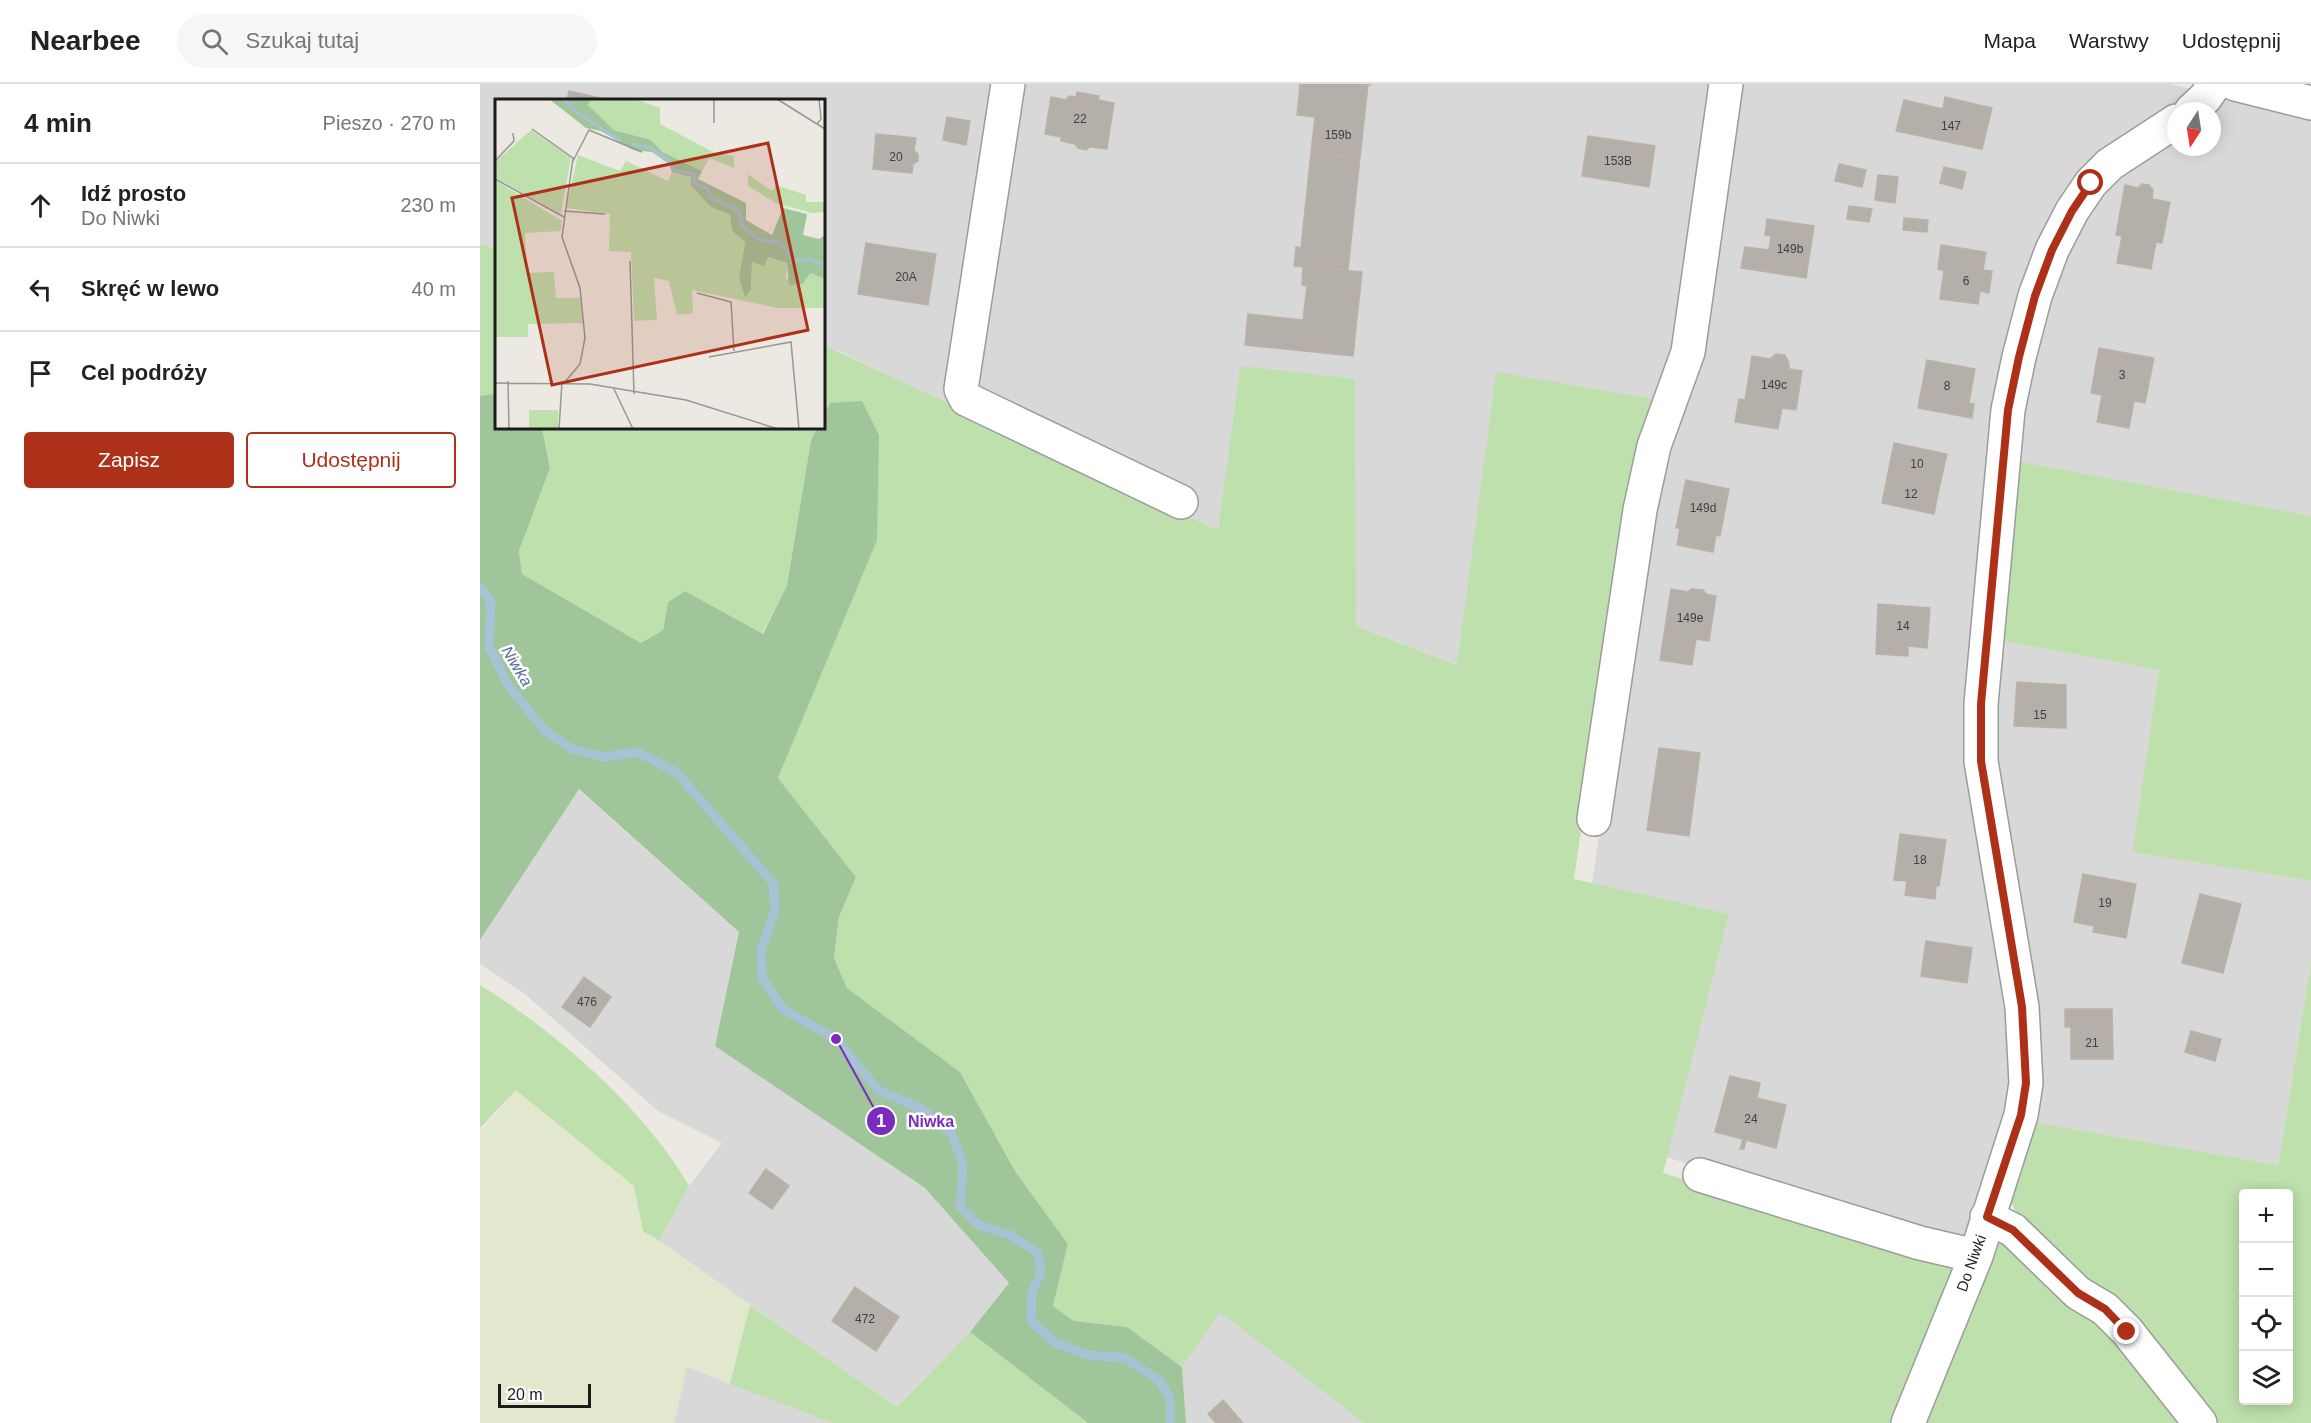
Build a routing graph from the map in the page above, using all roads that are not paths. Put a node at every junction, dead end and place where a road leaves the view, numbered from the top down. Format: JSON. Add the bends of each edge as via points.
{"nodes":[{"id":1,"x":1008,"y":84,"type":"edge"},
{"id":2,"x":1726,"y":84,"type":"edge"},
{"id":3,"x":2233,"y":84,"type":"edge"},
{"id":4,"x":2201,"y":102,"type":"edge"},
{"id":5,"x":2311,"y":103,"type":"edge"},
{"id":6,"x":2167,"y":127,"type":"edge"},
{"id":7,"x":1181,"y":502,"type":"dead end"},
{"id":8,"x":1594,"y":819,"type":"dead end"},
{"id":9,"x":1700,"y":1175,"type":"dead end"},
{"id":10,"x":1987,"y":1217,"type":"junction"},
{"id":11,"x":1976,"y":1256,"type":"junction"},
{"id":12,"x":1908,"y":1423,"type":"edge"},
{"id":13,"x":2200,"y":1423,"type":"edge"}],
"edges":[{"from":1,"to":7,"type":"street","via":[[961,389],[966,399]]},
{"from":2,"to":8,"type":"street","via":[[1688,352],[1654,446],[1640,510]]},
{"from":3,"to":4,"type":"street"},
{"from":3,"to":5,"type":"street"},
{"from":6,"to":10,"type":"street","name":"Do Niwki","via":[[2110,164],[2072,211],[2035,296],[2008,410],[1981,704],[1981,761],[2022,1007],[2026,1083],[2021,1115]]},
{"from":9,"to":11,"type":"street","via":[[1920,1243]]},
{"from":10,"to":11,"type":"street","name":"Do Niwki"},
{"from":10,"to":13,"type":"street","via":[[2013,1230],[2078,1293],[2105,1309]]},
{"from":11,"to":12,"type":"street","name":"Do Niwki"}]}
